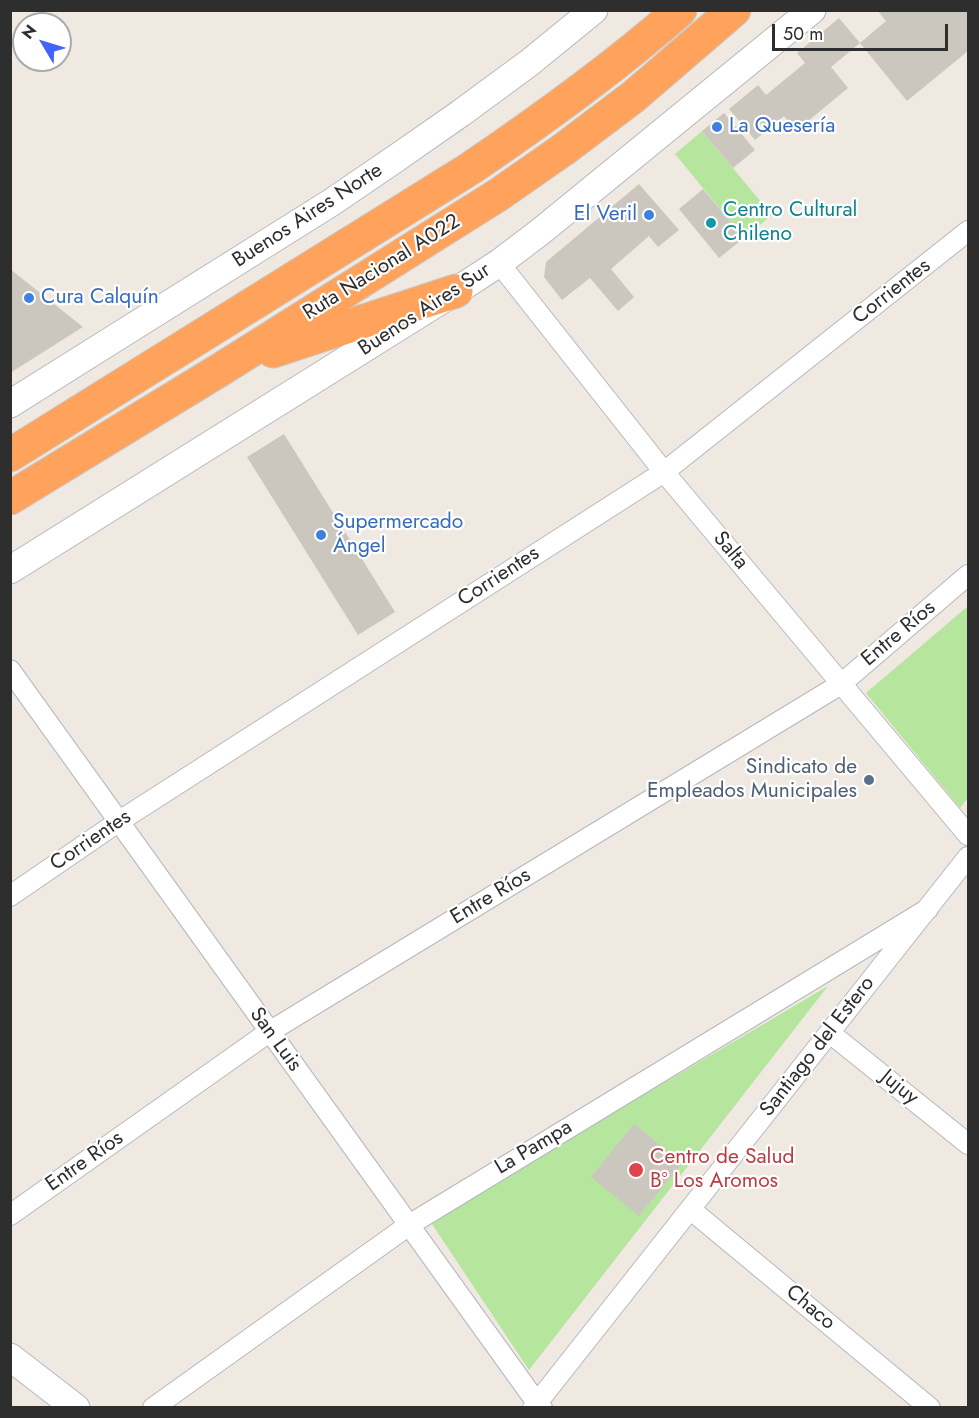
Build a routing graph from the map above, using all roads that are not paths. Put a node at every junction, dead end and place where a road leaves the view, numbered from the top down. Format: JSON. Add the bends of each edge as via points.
{"nodes":[{"id":1,"x":594,"y":10,"type":"edge"},
{"id":2,"x":680,"y":10,"type":"edge"},
{"id":3,"x":734,"y":10,"type":"edge"},
{"id":4,"x":812,"y":10,"type":"edge"},
{"id":5,"x":969,"y":231,"type":"edge"},
{"id":6,"x":499,"y":263,"type":"junction"},
{"id":7,"x":456,"y":291,"type":"junction"},
{"id":8,"x":223,"y":368,"type":"junction"},
{"id":9,"x":10,"y":404,"type":"edge"},
{"id":10,"x":10,"y":455,"type":"edge"},
{"id":11,"x":664,"y":472,"type":"junction"},
{"id":12,"x":10,"y":498,"type":"edge"},
{"id":13,"x":10,"y":570,"type":"edge"},
{"id":14,"x":969,"y":575,"type":"edge"},
{"id":15,"x":10,"y":670,"type":"edge"},
{"id":16,"x":841,"y":684,"type":"junction"},
{"id":17,"x":118,"y":822,"type":"junction"},
{"id":18,"x":969,"y":835,"type":"edge"},
{"id":19,"x":969,"y":857,"type":"edge"},
{"id":20,"x":10,"y":896,"type":"edge"},
{"id":21,"x":928,"y":909,"type":"junction"},
{"id":22,"x":269,"y":1032,"type":"junction"},
{"id":23,"x":830,"y":1033,"type":"junction"},
{"id":24,"x":969,"y":1144,"type":"edge"},
{"id":25,"x":690,"y":1209,"type":"junction"},
{"id":26,"x":10,"y":1215,"type":"edge"},
{"id":27,"x":409,"y":1225,"type":"junction"},
{"id":28,"x":10,"y":1357,"type":"edge"},
{"id":29,"x":537,"y":1406,"type":"edge"},
{"id":30,"x":76,"y":1407,"type":"edge"},
{"id":31,"x":153,"y":1407,"type":"edge"},
{"id":32,"x":930,"y":1407,"type":"edge"}],
"edges":[{"from":1,"to":9,"type":"main road","name":"Buenos Aires Norte","via":[[462,113],[332,202]]},
{"from":2,"to":10,"type":"highway","name":"Ruta Nacional A022","via":[[593,81],[471,168]]},
{"from":3,"to":8,"type":"highway","name":"Ruta Nacional A022","via":[[633,97],[564,149]]},
{"from":4,"to":6,"type":"main road","name":"Buenos Aires Sur"},
{"from":5,"to":11,"type":"street","name":"Corrientes"},
{"from":6,"to":7,"type":"main road","name":"Buenos Aires Sur"},
{"from":6,"to":11,"type":"street","name":"Salta"},
{"from":7,"to":8,"type":"highway"},
{"from":7,"to":13,"type":"main road","name":"Buenos Aires Sur"},
{"from":8,"to":12,"type":"highway","name":"Ruta Nacional A022"},
{"from":11,"to":16,"type":"street","name":"Salta"},
{"from":11,"to":17,"type":"street","name":"Corrientes"},
{"from":14,"to":16,"type":"street","name":"Entre Ríos"},
{"from":15,"to":17,"type":"street","name":"San Luis"},
{"from":16,"to":18,"type":"street","name":"Salta"},
{"from":16,"to":22,"type":"street","name":"Entre Ríos"},
{"from":17,"to":20,"type":"street","name":"Corrientes"},
{"from":17,"to":22,"type":"street","name":"San Luis"},
{"from":19,"to":21,"type":"street","name":"Santiago del Estero"},
{"from":21,"to":23,"type":"street","name":"Santiago del Estero"},
{"from":21,"to":27,"type":"street","name":"La Pampa"},
{"from":22,"to":26,"type":"street","name":"Entre Ríos"},
{"from":22,"to":27,"type":"street","name":"San Luis"},
{"from":23,"to":24,"type":"street","name":"Jujuy"},
{"from":23,"to":25,"type":"street","name":"Santiago del Estero"},
{"from":25,"to":29,"type":"street","name":"Santiago del Estero"},
{"from":25,"to":32,"type":"street","name":"Chaco"},
{"from":27,"to":29,"type":"street","name":"San Luis"},
{"from":27,"to":31,"type":"street","name":"La Pampa"},
{"from":28,"to":30,"type":"main road"}]}
